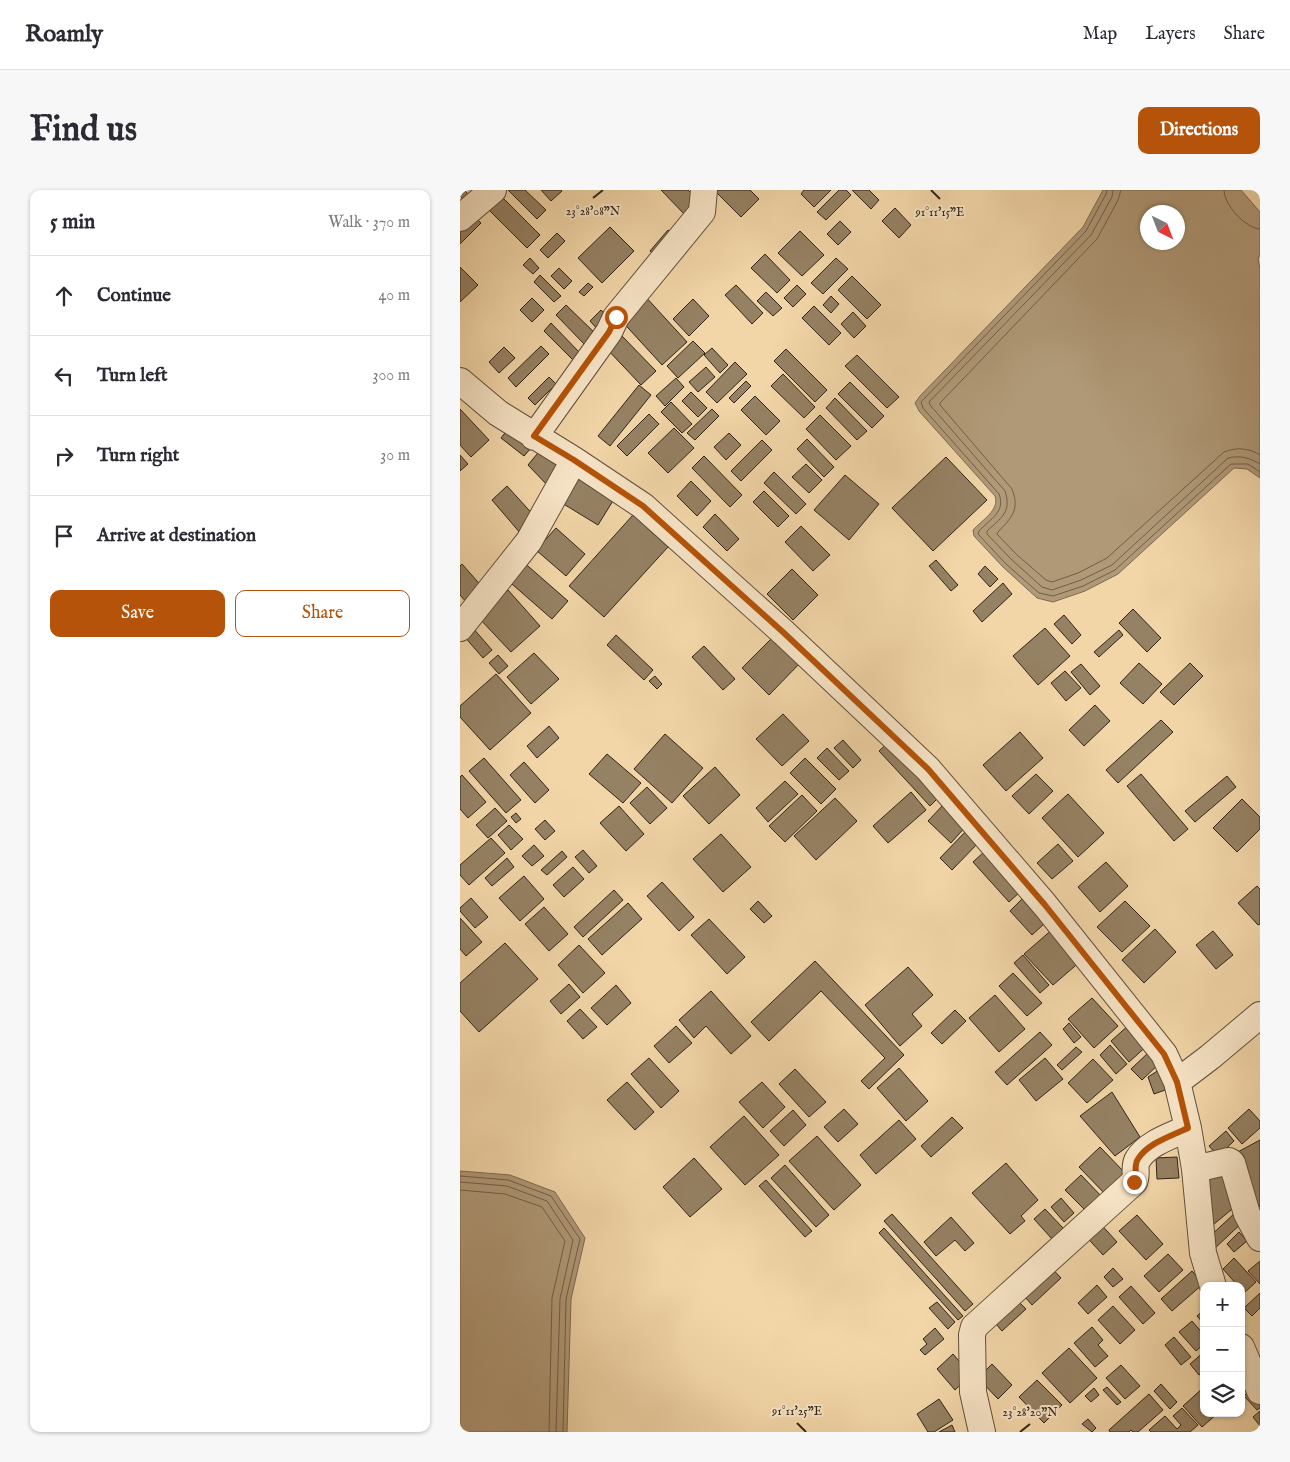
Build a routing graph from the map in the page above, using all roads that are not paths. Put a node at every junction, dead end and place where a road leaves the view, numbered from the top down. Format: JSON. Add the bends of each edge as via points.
{"nodes":[{"id":1,"x":493,"y":190,"type":"edge"},
{"id":2,"x":704,"y":190,"type":"edge"},
{"id":3,"x":460,"y":218,"type":"edge"},
{"id":4,"x":460,"y":381,"type":"edge"},
{"id":5,"x":534,"y":436,"type":"junction"},
{"id":6,"x":574,"y":460,"type":"junction"},
{"id":7,"x":460,"y":628,"type":"edge"},
{"id":8,"x":1260,"y":1015,"type":"edge"},
{"id":9,"x":1177,"y":1082,"type":"junction"},
{"id":10,"x":1188,"y":1128,"type":"junction"},
{"id":11,"x":1195,"y":1169,"type":"junction"},
{"id":12,"x":1260,"y":1238,"type":"edge"},
{"id":13,"x":1212,"y":1282,"type":"edge"},
{"id":14,"x":1245,"y":1356,"type":"edge"},
{"id":15,"x":1260,"y":1391,"type":"edge"},
{"id":16,"x":982,"y":1432,"type":"edge"}],
"edges":[{"from":1,"to":3,"type":"street"},
{"from":2,"to":5,"type":"street","via":[[702,212],[616,317],[609,332]]},
{"from":4,"to":5,"type":"street","via":[[498,413]]},
{"from":5,"to":6,"type":"street"},
{"from":6,"to":7,"type":"street","via":[[529,541]]},
{"from":6,"to":9,"type":"street","via":[[643,506],[928,769],[1051,912],[1164,1054]]},
{"from":8,"to":9,"type":"street"},
{"from":9,"to":10,"type":"street"},
{"from":10,"to":11,"type":"street"},
{"from":10,"to":16,"type":"street","via":[[1151,1146],[1138,1160],[1134,1182],[974,1327],[973,1392]]},
{"from":11,"to":12,"type":"street","via":[[1232,1163],[1247,1214]]},
{"from":11,"to":13,"type":"street","via":[[1203,1253]]},
{"from":14,"to":15,"type":"street"}]}
